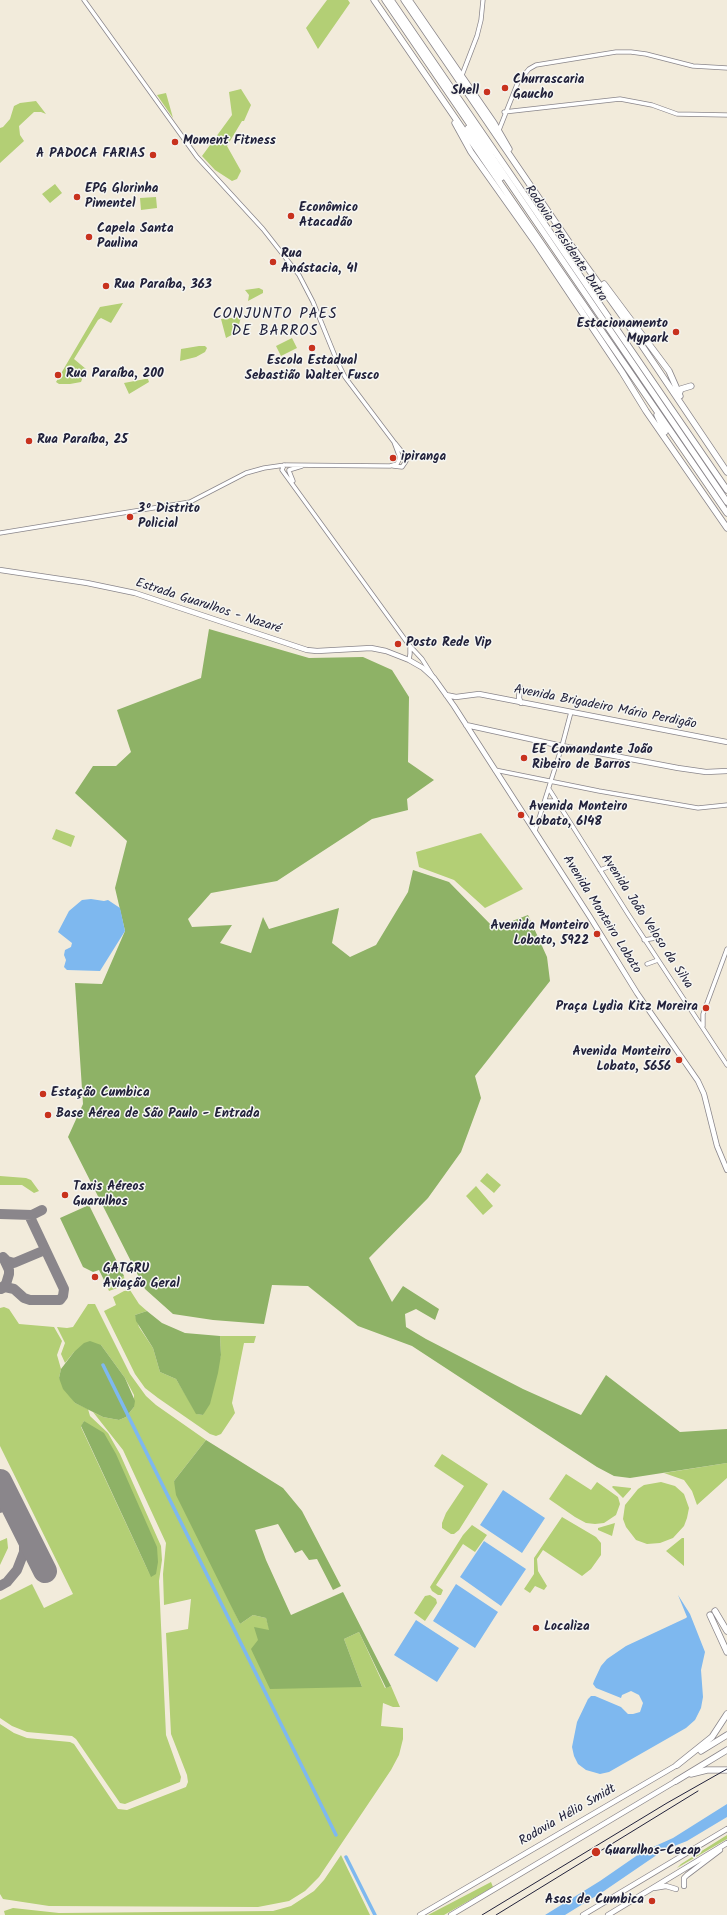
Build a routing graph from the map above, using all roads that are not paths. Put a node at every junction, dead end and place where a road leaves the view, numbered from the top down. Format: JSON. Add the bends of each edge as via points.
{"nodes":[{"id":1,"x":84,"y":0,"type":"edge"},
{"id":2,"x":374,"y":0,"type":"edge"},
{"id":3,"x":385,"y":0,"type":"edge"},
{"id":4,"x":391,"y":0,"type":"edge"},
{"id":5,"x":404,"y":0,"type":"edge"},
{"id":6,"x":410,"y":0,"type":"edge"},
{"id":7,"x":483,"y":0,"type":"edge"},
{"id":8,"x":727,"y":68,"type":"edge"},
{"id":9,"x":433,"y":72,"type":"junction"},
{"id":10,"x":462,"y":75,"type":"junction"},
{"id":11,"x":450,"y":111,"type":"junction"},
{"id":12,"x":504,"y":112,"type":"junction"},
{"id":13,"x":727,"y":115,"type":"edge"},
{"id":14,"x":501,"y":120,"type":"junction"},
{"id":15,"x":494,"y":123,"type":"junction"},
{"id":16,"x":499,"y":130,"type":"junction"},
{"id":17,"x":519,"y":170,"type":"junction"},
{"id":18,"x":527,"y":223,"type":"junction"},
{"id":19,"x":570,"y":245,"type":"junction"},
{"id":20,"x":691,"y":386,"type":"dead end"},
{"id":21,"x":679,"y":394,"type":"junction"},
{"id":22,"x":652,"y":403,"type":"junction"},
{"id":23,"x":689,"y":414,"type":"junction"},
{"id":24,"x":394,"y":442,"type":"junction"},
{"id":25,"x":286,"y":465,"type":"junction"},
{"id":26,"x":306,"y":465,"type":"junction"},
{"id":27,"x":390,"y":466,"type":"junction"},
{"id":28,"x":684,"y":466,"type":"junction"},
{"id":29,"x":269,"y":467,"type":"junction"},
{"id":30,"x":289,"y":471,"type":"junction"},
{"id":31,"x":284,"y":472,"type":"junction"},
{"id":32,"x":727,"y":472,"type":"edge"},
{"id":33,"x":296,"y":489,"type":"junction"},
{"id":34,"x":727,"y":490,"type":"edge"},
{"id":35,"x":727,"y":502,"type":"edge"},
{"id":36,"x":727,"y":513,"type":"edge"},
{"id":37,"x":727,"y":528,"type":"edge"},
{"id":38,"x":0,"y":533,"type":"edge"},
{"id":39,"x":0,"y":570,"type":"edge"},
{"id":40,"x":409,"y":645,"type":"junction"},
{"id":41,"x":409,"y":660,"type":"junction"},
{"id":42,"x":434,"y":680,"type":"junction"},
{"id":43,"x":520,"y":688,"type":"dead end"},
{"id":44,"x":446,"y":695,"type":"junction"},
{"id":45,"x":459,"y":697,"type":"junction"},
{"id":46,"x":522,"y":703,"type":"junction"},
{"id":47,"x":454,"y":706,"type":"junction"},
{"id":48,"x":571,"y":712,"type":"junction"},
{"id":49,"x":466,"y":725,"type":"junction"},
{"id":50,"x":727,"y":742,"type":"edge"},
{"id":51,"x":562,"y":746,"type":"junction"},
{"id":52,"x":495,"y":770,"type":"junction"},
{"id":53,"x":727,"y":772,"type":"edge"},
{"id":54,"x":551,"y":782,"type":"junction"},
{"id":55,"x":549,"y":789,"type":"junction"},
{"id":56,"x":545,"y":801,"type":"junction"},
{"id":57,"x":556,"y":801,"type":"junction"},
{"id":58,"x":727,"y":805,"type":"edge"},
{"id":59,"x":535,"y":831,"type":"junction"},
{"id":60,"x":608,"y":867,"type":"dead end"},
{"id":61,"x":600,"y":870,"type":"junction"},
{"id":62,"x":656,"y":938,"type":"dead end"},
{"id":63,"x":644,"y":940,"type":"junction"},
{"id":64,"x":727,"y":950,"type":"edge"},
{"id":65,"x":658,"y":960,"type":"junction"},
{"id":66,"x":647,"y":964,"type":"dead end"},
{"id":67,"x":703,"y":1014,"type":"junction"},
{"id":68,"x":697,"y":1018,"type":"junction"},
{"id":69,"x":703,"y":1027,"type":"junction"},
{"id":70,"x":727,"y":1065,"type":"edge"},
{"id":71,"x":727,"y":1170,"type":"edge"},
{"id":72,"x":727,"y":1631,"type":"edge"},
{"id":73,"x":727,"y":1652,"type":"edge"},
{"id":74,"x":727,"y":1714,"type":"edge"},
{"id":75,"x":727,"y":1735,"type":"edge"},
{"id":76,"x":727,"y":1750,"type":"edge"},
{"id":77,"x":676,"y":1765,"type":"junction"},
{"id":78,"x":727,"y":1770,"type":"edge"},
{"id":79,"x":676,"y":1781,"type":"junction"},
{"id":80,"x":727,"y":1829,"type":"edge"},
{"id":81,"x":727,"y":1843,"type":"edge"},
{"id":82,"x":684,"y":1886,"type":"dead end"},
{"id":83,"x":676,"y":1888,"type":"dead end"},
{"id":84,"x":651,"y":1889,"type":"junction"},
{"id":85,"x":420,"y":1915,"type":"edge"},
{"id":86,"x":451,"y":1915,"type":"edge"},
{"id":87,"x":583,"y":1915,"type":"edge"},
{"id":88,"x":608,"y":1915,"type":"edge"}],
"edges":[{"from":1,"to":24,"type":"street","via":[[197,157],[263,229],[299,275],[345,377]]},
{"from":2,"to":11,"type":"highway"},
{"from":3,"to":9,"type":"highway","name":"Rodovia Presidente Dutra"},
{"from":4,"to":34,"type":"highway","name":"Rodovia Presidente Dutra"},
{"from":5,"to":17,"type":"highway","name":"Rodovia Presidente Dutra"},
{"from":6,"to":10,"type":"highway"},
{"from":7,"to":10,"type":"street","via":[[478,36]]},
{"from":8,"to":12,"type":"street","via":[[693,66],[631,52],[616,52],[536,66],[529,69],[518,82]]},
{"from":9,"to":18,"type":"highway","via":[[522,211]]},
{"from":9,"to":35,"type":"highway","name":"Rodovia Presidente Dutra"},
{"from":10,"to":15,"type":"highway"},
{"from":11,"to":18,"type":"highway"},
{"from":11,"to":28,"type":"highway","via":[[471,152],[537,245]]},
{"from":12,"to":13,"type":"street","via":[[620,99],[677,114]]},
{"from":12,"to":14,"type":"street"},
{"from":14,"to":15,"type":"street"},
{"from":14,"to":16,"type":"street"},
{"from":15,"to":16,"type":"highway"},
{"from":16,"to":17,"type":"highway"},
{"from":17,"to":19,"type":"highway","name":"Rodovia Presidente Dutra"},
{"from":18,"to":22,"type":"highway"},
{"from":19,"to":21,"type":"highway","via":[[577,249],[663,364]]},
{"from":19,"to":23,"type":"highway","name":"Rodovia Presidente Dutra","via":[[598,281]]},
{"from":20,"to":21,"type":"highway","via":[[681,389]]},
{"from":21,"to":23,"type":"highway"},
{"from":22,"to":28,"type":"highway"},
{"from":22,"to":36,"type":"highway"},
{"from":23,"to":32,"type":"highway","name":"Rodovia Presidente Dutra"},
{"from":24,"to":27,"type":"street","via":[[400,461]]},
{"from":24,"to":27,"type":"street","via":[[406,461],[402,466]]},
{"from":25,"to":26,"type":"street"},
{"from":25,"to":29,"type":"street"},
{"from":25,"to":30,"type":"street"},
{"from":25,"to":31,"type":"street","via":[[282,468]]},
{"from":26,"to":27,"type":"street"},
{"from":26,"to":30,"type":"street"},
{"from":28,"to":37,"type":"highway"},
{"from":29,"to":31,"type":"street"},
{"from":29,"to":38,"type":"street","via":[[246,473],[190,502]]},
{"from":30,"to":31,"type":"street"},
{"from":30,"to":33,"type":"street"},
{"from":31,"to":33,"type":"street"},
{"from":33,"to":40,"type":"street"},
{"from":39,"to":41,"type":"main road","name":"Estrada Guarulhos - Nazaré","via":[[135,593],[307,650],[371,648]]},
{"from":40,"to":41,"type":"street"},
{"from":40,"to":42,"type":"street","via":[[422,658]]},
{"from":41,"to":42,"type":"main road","name":"Avenida Monteiro Lobato","via":[[419,665]]},
{"from":42,"to":44,"type":"main road","name":"Avenida Monteiro Lobato"},
{"from":43,"to":46,"type":"main road","via":[[519,698]]},
{"from":44,"to":45,"type":"main road"},
{"from":44,"to":47,"type":"main road","name":"Avenida Monteiro Lobato"},
{"from":45,"to":46,"type":"main road","name":"Avenida Brigadeiro Mário Perdigão","via":[[479,694]]},
{"from":45,"to":47,"type":"main road"},
{"from":46,"to":48,"type":"main road","name":"Avenida Brigadeiro Mário Perdigão"},
{"from":47,"to":49,"type":"main road","name":"Avenida Monteiro Lobato"},
{"from":48,"to":50,"type":"main road","name":"Avenida Brigadeiro Mário Perdigão"},
{"from":48,"to":51,"type":"street"},
{"from":49,"to":51,"type":"main road"},
{"from":49,"to":52,"type":"main road","name":"Avenida Monteiro Lobato"},
{"from":51,"to":53,"type":"main road","via":[[678,768]]},
{"from":51,"to":54,"type":"street"},
{"from":52,"to":54,"type":"street"},
{"from":52,"to":59,"type":"main road","name":"Avenida Monteiro Lobato"},
{"from":54,"to":55,"type":"street"},
{"from":54,"to":58,"type":"street","via":[[698,808]]},
{"from":55,"to":56,"type":"street"},
{"from":55,"to":57,"type":"street","name":"Avenida João Veloso da Silva"},
{"from":56,"to":57,"type":"street"},
{"from":56,"to":59,"type":"street"},
{"from":57,"to":61,"type":"street","name":"Avenida João Veloso da Silva"},
{"from":59,"to":71,"type":"main road","name":"Avenida Monteiro Lobato","via":[[637,993],[698,1081],[704,1094],[717,1146]]},
{"from":60,"to":61,"type":"street"},
{"from":61,"to":63,"type":"street","name":"Avenida João Veloso da Silva"},
{"from":62,"to":63,"type":"street"},
{"from":63,"to":65,"type":"street","name":"Avenida João Veloso da Silva"},
{"from":64,"to":67,"type":"street"},
{"from":65,"to":66,"type":"street"},
{"from":65,"to":68,"type":"street","name":"Avenida João Veloso da Silva"},
{"from":67,"to":68,"type":"street"},
{"from":67,"to":69,"type":"street"},
{"from":68,"to":69,"type":"street","name":"Avenida João Veloso da Silva"},
{"from":69,"to":70,"type":"street","name":"Avenida João Veloso da Silva"},
{"from":72,"to":73,"type":"highway","via":[[712,1613]]},
{"from":74,"to":77,"type":"highway","via":[[712,1737]]},
{"from":75,"to":77,"type":"highway","name":"Rodovia Hélio Smidt"},
{"from":76,"to":79,"type":"highway","name":"Rodovia Hélio Smidt"},
{"from":77,"to":85,"type":"main road","name":"Rodovia Hélio Smidt"},
{"from":78,"to":79,"type":"highway","via":[[699,1772]]},
{"from":79,"to":86,"type":"main road","name":"Rodovia Hélio Smidt"},
{"from":80,"to":87,"type":"main road"},
{"from":81,"to":82,"type":"main road","via":[[687,1874]]},
{"from":81,"to":84,"type":"main road"},
{"from":83,"to":84,"type":"main road","via":[[666,1886]]},
{"from":84,"to":88,"type":"main road"}]}
